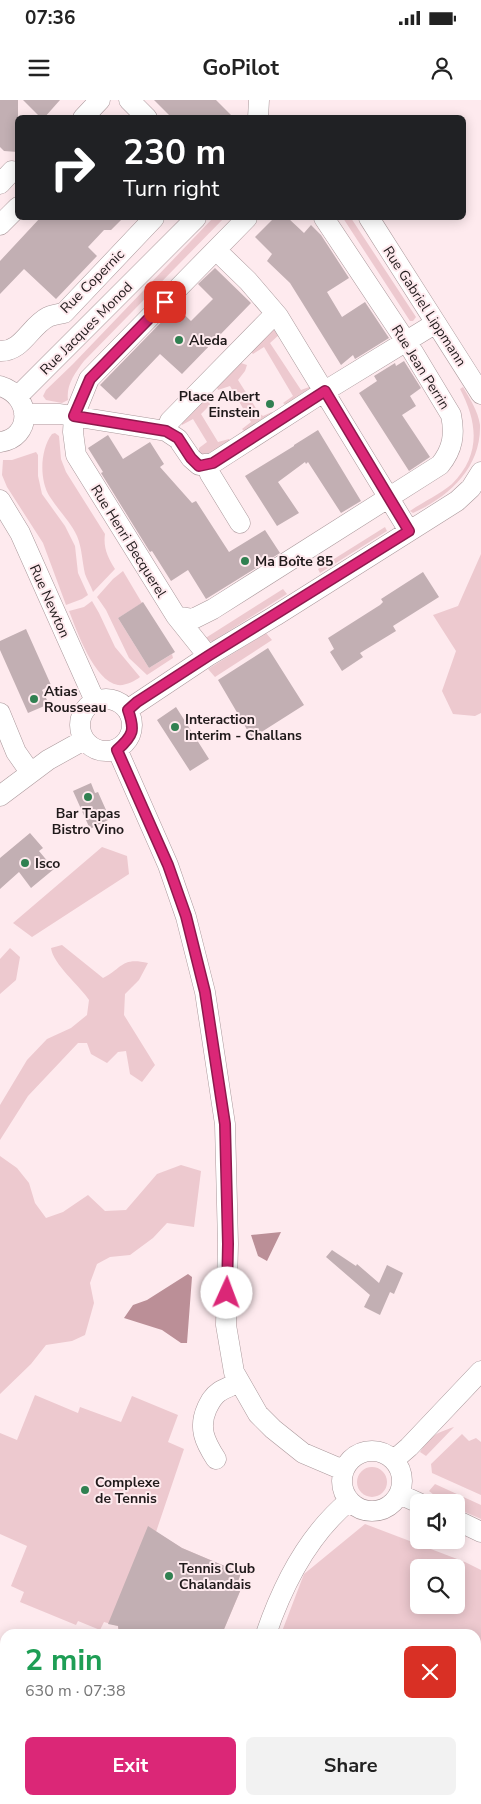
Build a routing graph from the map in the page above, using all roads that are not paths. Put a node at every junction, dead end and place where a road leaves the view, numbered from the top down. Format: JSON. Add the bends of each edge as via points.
{"nodes":[{"id":1,"x":100,"y":100,"type":"edge"},
{"id":2,"x":129,"y":100,"type":"edge"},
{"id":3,"x":259,"y":100,"type":"edge"},
{"id":4,"x":86,"y":115,"type":"edge"},
{"id":5,"x":144,"y":115,"type":"edge"},
{"id":6,"x":258,"y":115,"type":"edge"},
{"id":7,"x":15,"y":172,"type":"edge"},
{"id":8,"x":0,"y":184,"type":"edge"},
{"id":9,"x":15,"y":210,"type":"edge"},
{"id":10,"x":152,"y":220,"type":"edge"},
{"id":11,"x":194,"y":220,"type":"edge"},
{"id":12,"x":245,"y":220,"type":"edge"},
{"id":13,"x":325,"y":220,"type":"edge"},
{"id":14,"x":370,"y":220,"type":"edge"},
{"id":15,"x":0,"y":225,"type":"edge"},
{"id":16,"x":216,"y":250,"type":"junction"},
{"id":17,"x":66,"y":310,"type":"junction"},
{"id":18,"x":278,"y":316,"type":"junction"},
{"id":19,"x":436,"y":323,"type":"junction"},
{"id":20,"x":86,"y":329,"type":"junction"},
{"id":21,"x":406,"y":341,"type":"junction"},
{"id":22,"x":0,"y":351,"type":"edge"},
{"id":23,"x":0,"y":386,"type":"edge"},
{"id":24,"x":325,"y":391,"type":"junction"},
{"id":25,"x":481,"y":394,"type":"edge"},
{"id":26,"x":21,"y":405,"type":"junction"},
{"id":27,"x":74,"y":416,"type":"junction"},
{"id":28,"x":166,"y":431,"type":"junction"},
{"id":29,"x":1,"y":444,"type":"edge"},
{"id":30,"x":206,"y":464,"type":"junction"},
{"id":31,"x":481,"y":472,"type":"edge"},
{"id":32,"x":390,"y":498,"type":"junction"},
{"id":33,"x":1,"y":500,"type":"edge"},
{"id":34,"x":240,"y":523,"type":"dead end"},
{"id":35,"x":409,"y":531,"type":"junction"},
{"id":36,"x":176,"y":616,"type":"junction"},
{"id":37,"x":208,"y":656,"type":"junction"},
{"id":38,"x":95,"y":701,"type":"junction"},
{"id":39,"x":128,"y":710,"type":"junction"},
{"id":40,"x":0,"y":713,"type":"edge"},
{"id":41,"x":5,"y":740,"type":"edge"},
{"id":42,"x":84,"y":740,"type":"junction"},
{"id":43,"x":117,"y":750,"type":"junction"},
{"id":44,"x":30,"y":772,"type":"junction"},
{"id":45,"x":0,"y":796,"type":"edge"},
{"id":46,"x":481,"y":1371,"type":"edge"},
{"id":47,"x":239,"y":1381,"type":"junction"},
{"id":48,"x":216,"y":1459,"type":"dead end"},
{"id":49,"x":394,"y":1460,"type":"junction"},
{"id":50,"x":343,"y":1470,"type":"junction"},
{"id":51,"x":399,"y":1494,"type":"junction"},
{"id":52,"x":410,"y":1499,"type":"edge"},
{"id":53,"x":349,"y":1501,"type":"junction"},
{"id":54,"x":465,"y":1524,"type":"edge"},
{"id":55,"x":481,"y":1532,"type":"edge"},
{"id":56,"x":268,"y":1629,"type":"edge"}],
"edges":[{"from":1,"to":4,"type":"street"},
{"from":2,"to":5,"type":"street"},
{"from":3,"to":6,"type":"street"},
{"from":7,"to":8,"type":"street"},
{"from":9,"to":15,"type":"street"},
{"from":10,"to":17,"type":"street","name":"Rue Copernic"},
{"from":11,"to":20,"type":"street","name":"Rue Jacques Monod"},
{"from":12,"to":16,"type":"street"},
{"from":13,"to":21,"type":"street","name":"Rue Jean Perrin"},
{"from":14,"to":19,"type":"street","name":"Rue Gabriel Lippmann"},
{"from":16,"to":18,"type":"street"},
{"from":16,"to":27,"type":"street","via":[[90,379]]},
{"from":17,"to":20,"type":"street"},
{"from":17,"to":22,"type":"street","name":"Rue Copernic","via":[[47,318],[17,347]]},
{"from":18,"to":24,"type":"street"},
{"from":18,"to":28,"type":"street","via":[[268,320],[170,421]]},
{"from":19,"to":21,"type":"street"},
{"from":19,"to":25,"type":"street","name":"Rue Gabriel Lippmann"},
{"from":20,"to":26,"type":"street","name":"Rue Jacques Monod"},
{"from":21,"to":24,"type":"street"},
{"from":21,"to":32,"type":"street","name":"Rue Jean Perrin","via":[[451,415],[454,436],[440,465]]},
{"from":23,"to":26,"type":"street","via":[[10,389]]},
{"from":24,"to":30,"type":"street","via":[[213,463]]},
{"from":24,"to":32,"type":"street"},
{"from":26,"to":27,"type":"street"},
{"from":26,"to":29,"type":"street","via":[[23,423],[19,431]]},
{"from":27,"to":28,"type":"street"},
{"from":27,"to":36,"type":"street","name":"Rue Henri Becquerel","via":[[76,455]]},
{"from":28,"to":30,"type":"street","via":[[178,438],[199,466]]},
{"from":30,"to":34,"type":"street"},
{"from":31,"to":35,"type":"street","via":[[457,501]]},
{"from":32,"to":35,"type":"street"},
{"from":32,"to":36,"type":"street","name":"Rue Jean Perrin","via":[[214,609],[193,619]]},
{"from":33,"to":38,"type":"street","name":"Rue Newton","via":[[20,533]]},
{"from":35,"to":37,"type":"street"},
{"from":36,"to":37,"type":"street","name":"Rue Henri Becquerel"},
{"from":37,"to":39,"type":"street"},
{"from":38,"to":39,"type":"street","via":[[108,698],[120,702]]},
{"from":38,"to":42,"type":"street","via":[[84,711],[80,726]]},
{"from":39,"to":43,"type":"street","via":[[133,726],[128,740]]},
{"from":40,"to":41,"type":"street"},
{"from":41,"to":44,"type":"street"},
{"from":42,"to":43,"type":"street","via":[[105,752]]},
{"from":42,"to":44,"type":"street"},
{"from":43,"to":47,"type":"street","via":[[168,865],[186,916],[205,992],[225,1124],[226,1325],[234,1372]]},
{"from":44,"to":45,"type":"street"},
{"from":46,"to":49,"type":"street"},
{"from":47,"to":48,"type":"street","via":[[219,1392],[204,1413],[203,1436]]},
{"from":47,"to":50,"type":"street","via":[[258,1414],[274,1429],[303,1453]]},
{"from":49,"to":50,"type":"street","via":[[372,1450],[360,1453]]},
{"from":49,"to":51,"type":"street","via":[[402,1482]]},
{"from":50,"to":53,"type":"street","via":[[343,1491]]},
{"from":51,"to":52,"type":"street"},
{"from":51,"to":53,"type":"street","via":[[382,1510],[358,1508]]},
{"from":53,"to":56,"type":"street","via":[[299,1559],[276,1604]]},
{"from":54,"to":55,"type":"street"}]}
